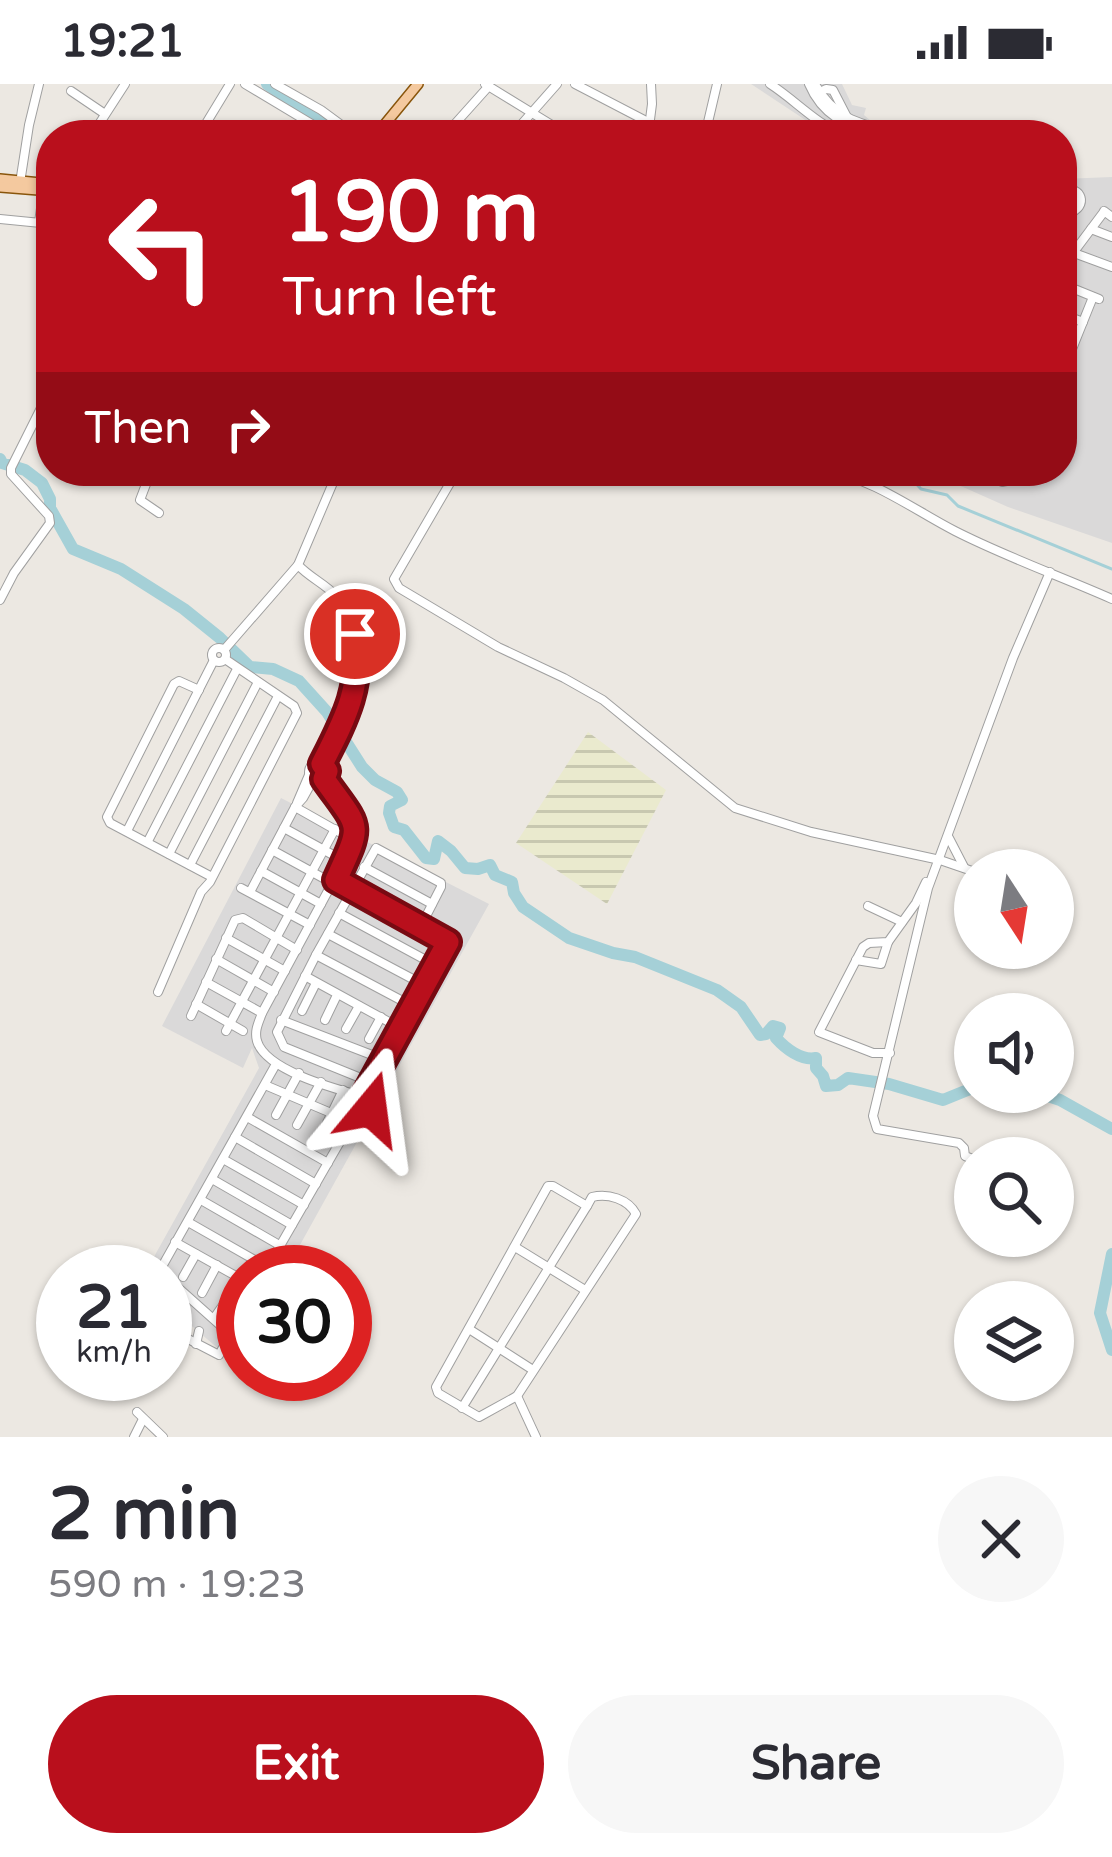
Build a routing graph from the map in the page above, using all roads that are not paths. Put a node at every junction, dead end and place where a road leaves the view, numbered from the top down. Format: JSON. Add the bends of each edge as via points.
{"nodes":[{"id":1,"x":39,"y":84,"type":"edge"},
{"id":2,"x":125,"y":84,"type":"edge"},
{"id":3,"x":230,"y":84,"type":"edge"},
{"id":4,"x":244,"y":84,"type":"edge"},
{"id":5,"x":275,"y":84,"type":"edge"},
{"id":6,"x":418,"y":84,"type":"edge"},
{"id":7,"x":557,"y":84,"type":"edge"},
{"id":8,"x":575,"y":84,"type":"edge"},
{"id":9,"x":651,"y":84,"type":"edge"},
{"id":10,"x":717,"y":84,"type":"edge"},
{"id":11,"x":770,"y":84,"type":"edge"},
{"id":12,"x":488,"y":85,"type":"edge"},
{"id":13,"x":788,"y":89,"type":"edge"},
{"id":14,"x":814,"y":89,"type":"edge"},
{"id":15,"x":70,"y":91,"type":"dead end"},
{"id":16,"x":530,"y":113,"type":"junction"},
{"id":17,"x":105,"y":114,"type":"junction"},
{"id":18,"x":101,"y":120,"type":"edge"},
{"id":19,"x":208,"y":120,"type":"edge"},
{"id":20,"x":305,"y":120,"type":"edge"},
{"id":21,"x":334,"y":120,"type":"edge"},
{"id":22,"x":387,"y":120,"type":"edge"},
{"id":23,"x":458,"y":120,"type":"edge"},
{"id":24,"x":524,"y":120,"type":"edge"},
{"id":25,"x":542,"y":120,"type":"edge"},
{"id":26,"x":644,"y":120,"type":"edge"},
{"id":27,"x":650,"y":120,"type":"edge"},
{"id":28,"x":709,"y":120,"type":"edge"},
{"id":29,"x":822,"y":120,"type":"edge"},
{"id":30,"x":841,"y":120,"type":"edge"},
{"id":31,"x":0,"y":183,"type":"edge"},
{"id":32,"x":20,"y":185,"type":"junction"},
{"id":33,"x":36,"y":187,"type":"edge"},
{"id":34,"x":1110,"y":210,"type":"edge"},
{"id":35,"x":0,"y":219,"type":"edge"},
{"id":36,"x":36,"y":222,"type":"edge"},
{"id":37,"x":1090,"y":228,"type":"junction"},
{"id":38,"x":1112,"y":237,"type":"edge"},
{"id":39,"x":1077,"y":247,"type":"edge"},
{"id":40,"x":1077,"y":254,"type":"edge"},
{"id":41,"x":1112,"y":267,"type":"edge"},
{"id":42,"x":1077,"y":288,"type":"edge"},
{"id":43,"x":1077,"y":320,"type":"edge"},
{"id":44,"x":1083,"y":322,"type":"junction"},
{"id":45,"x":1077,"y":334,"type":"edge"},
{"id":46,"x":36,"y":418,"type":"edge"},
{"id":47,"x":144,"y":486,"type":"edge"},
{"id":48,"x":331,"y":486,"type":"edge"},
{"id":49,"x":448,"y":486,"type":"edge"},
{"id":50,"x":870,"y":486,"type":"edge"},
{"id":51,"x":159,"y":513,"type":"dead end"},
{"id":52,"x":298,"y":565,"type":"junction"},
{"id":53,"x":1050,"y":572,"type":"junction"},
{"id":54,"x":1112,"y":598,"type":"edge"},
{"id":55,"x":0,"y":600,"type":"edge"},
{"id":56,"x":224,"y":651,"type":"junction"},
{"id":57,"x":237,"y":669,"type":"junction"},
{"id":58,"x":258,"y":682,"type":"junction"},
{"id":59,"x":199,"y":689,"type":"junction"},
{"id":60,"x":278,"y":695,"type":"junction"},
{"id":61,"x":322,"y":764,"type":"junction"},
{"id":62,"x":315,"y":778,"type":"junction"},
{"id":63,"x":296,"y":805,"type":"junction"},
{"id":64,"x":284,"y":828,"type":"junction"},
{"id":65,"x":128,"y":830,"type":"junction"},
{"id":66,"x":335,"y":830,"type":"junction"},
{"id":67,"x":949,"y":837,"type":"junction"},
{"id":68,"x":355,"y":841,"type":"junction"},
{"id":69,"x":148,"y":842,"type":"junction"},
{"id":70,"x":957,"y":849,"type":"edge"},
{"id":71,"x":272,"y":850,"type":"junction"},
{"id":72,"x":324,"y":850,"type":"junction"},
{"id":73,"x":169,"y":854,"type":"junction"},
{"id":74,"x":940,"y":860,"type":"junction"},
{"id":75,"x":344,"y":861,"type":"junction"},
{"id":76,"x":190,"y":865,"type":"junction"},
{"id":77,"x":954,"y":865,"type":"edge"},
{"id":78,"x":364,"y":867,"type":"junction"},
{"id":79,"x":261,"y":871,"type":"junction"},
{"id":80,"x":312,"y":872,"type":"junction"},
{"id":81,"x":933,"y":874,"type":"junction"},
{"id":82,"x":212,"y":877,"type":"junction"},
{"id":83,"x":335,"y":882,"type":"junction"},
{"id":84,"x":353,"y":889,"type":"junction"},
{"id":85,"x":302,"y":894,"type":"junction"},
{"id":86,"x":321,"y":904,"type":"junction"},
{"id":87,"x":432,"y":904,"type":"junction"},
{"id":88,"x":868,"y":905,"type":"dead end"},
{"id":89,"x":339,"y":913,"type":"junction"},
{"id":90,"x":290,"y":915,"type":"junction"},
{"id":91,"x":902,"y":922,"type":"junction"},
{"id":92,"x":310,"y":926,"type":"junction"},
{"id":93,"x":421,"y":926,"type":"junction"},
{"id":94,"x":328,"y":934,"type":"junction"},
{"id":95,"x":226,"y":938,"type":"junction"},
{"id":96,"x":276,"y":938,"type":"junction"},
{"id":97,"x":888,"y":942,"type":"junction"},
{"id":98,"x":297,"y":950,"type":"junction"},
{"id":99,"x":316,"y":955,"type":"junction"},
{"id":100,"x":216,"y":959,"type":"junction"},
{"id":101,"x":264,"y":959,"type":"junction"},
{"id":102,"x":856,"y":960,"type":"junction"},
{"id":103,"x":435,"y":965,"type":"junction"},
{"id":104,"x":285,"y":971,"type":"junction"},
{"id":105,"x":304,"y":976,"type":"junction"},
{"id":106,"x":253,"y":981,"type":"junction"},
{"id":107,"x":206,"y":982,"type":"junction"},
{"id":108,"x":316,"y":983,"type":"junction"},
{"id":109,"x":424,"y":985,"type":"junction"},
{"id":110,"x":158,"y":992,"type":"dead end"},
{"id":111,"x":274,"y":992,"type":"junction"},
{"id":112,"x":338,"y":995,"type":"junction"},
{"id":113,"x":242,"y":1002,"type":"junction"},
{"id":114,"x":196,"y":1004,"type":"junction"},
{"id":115,"x":359,"y":1006,"type":"junction"},
{"id":116,"x":412,"y":1006,"type":"junction"},
{"id":117,"x":302,"y":1011,"type":"dead end"},
{"id":118,"x":262,"y":1013,"type":"junction"},
{"id":119,"x":191,"y":1016,"type":"dead end"},
{"id":120,"x":381,"y":1017,"type":"junction"},
{"id":121,"x":281,"y":1020,"type":"junction"},
{"id":122,"x":325,"y":1020,"type":"dead end"},
{"id":123,"x":228,"y":1027,"type":"junction"},
{"id":124,"x":400,"y":1028,"type":"junction"},
{"id":125,"x":346,"y":1029,"type":"dead end"},
{"id":126,"x":243,"y":1031,"type":"dead end"},
{"id":127,"x":369,"y":1039,"type":"dead end"},
{"id":128,"x":890,"y":1053,"type":"junction"},
{"id":129,"x":385,"y":1060,"type":"junction"},
{"id":130,"x":276,"y":1064,"type":"junction"},
{"id":131,"x":299,"y":1073,"type":"junction"},
{"id":132,"x":321,"y":1082,"type":"junction"},
{"id":133,"x":373,"y":1082,"type":"junction"},
{"id":134,"x":265,"y":1085,"type":"junction"},
{"id":135,"x":343,"y":1090,"type":"junction"},
{"id":136,"x":288,"y":1094,"type":"junction"},
{"id":137,"x":364,"y":1096,"type":"junction"},
{"id":138,"x":310,"y":1104,"type":"junction"},
{"id":139,"x":332,"y":1113,"type":"junction"},
{"id":140,"x":276,"y":1115,"type":"dead end"},
{"id":141,"x":247,"y":1117,"type":"junction"},
{"id":142,"x":297,"y":1125,"type":"dead end"},
{"id":143,"x":235,"y":1137,"type":"junction"},
{"id":144,"x":341,"y":1140,"type":"junction"},
{"id":145,"x":954,"y":1142,"type":"edge"},
{"id":146,"x":223,"y":1159,"type":"junction"},
{"id":147,"x":328,"y":1163,"type":"junction"},
{"id":148,"x":212,"y":1179,"type":"junction"},
{"id":149,"x":316,"y":1184,"type":"junction"},
{"id":150,"x":201,"y":1200,"type":"junction"},
{"id":151,"x":304,"y":1205,"type":"junction"},
{"id":152,"x":587,"y":1206,"type":"junction"},
{"id":153,"x":188,"y":1222,"type":"junction"},
{"id":154,"x":292,"y":1225,"type":"junction"},
{"id":155,"x":175,"y":1242,"type":"junction"},
{"id":156,"x":174,"y":1245,"type":"edge"},
{"id":157,"x":225,"y":1245,"type":"edge"},
{"id":158,"x":278,"y":1245,"type":"edge"},
{"id":159,"x":281,"y":1245,"type":"edge"},
{"id":160,"x":515,"y":1246,"type":"junction"},
{"id":161,"x":196,"y":1254,"type":"junction"},
{"id":162,"x":192,"y":1261,"type":"edge"},
{"id":163,"x":216,"y":1264,"type":"edge"},
{"id":164,"x":216,"y":1267,"type":"edge"},
{"id":165,"x":550,"y":1268,"type":"junction"},
{"id":166,"x":585,"y":1290,"type":"junction"},
{"id":167,"x":202,"y":1293,"type":"dead end"},
{"id":168,"x":192,"y":1299,"type":"edge"},
{"id":169,"x":216,"y":1315,"type":"edge"},
{"id":170,"x":214,"y":1318,"type":"joint"},
{"id":171,"x":469,"y":1329,"type":"junction"},
{"id":172,"x":199,"y":1331,"type":"dead end"},
{"id":173,"x":192,"y":1341,"type":"edge"},
{"id":174,"x":196,"y":1343,"type":"junction"},
{"id":175,"x":500,"y":1349,"type":"junction"},
{"id":176,"x":216,"y":1359,"type":"edge"},
{"id":177,"x":533,"y":1370,"type":"junction"},
{"id":178,"x":517,"y":1396,"type":"junction"},
{"id":179,"x":462,"y":1408,"type":"junction"},
{"id":180,"x":134,"y":1437,"type":"edge"},
{"id":181,"x":163,"y":1437,"type":"edge"},
{"id":182,"x":536,"y":1437,"type":"edge"}],
"edges":[{"from":1,"to":32,"type":"street"},
{"from":2,"to":17,"type":"street"},
{"from":3,"to":19,"type":"street"},
{"from":4,"to":20,"type":"street"},
{"from":5,"to":21,"type":"street"},
{"from":6,"to":22,"type":"main road"},
{"from":7,"to":16,"type":"street"},
{"from":8,"to":26,"type":"street"},
{"from":9,"to":27,"type":"street"},
{"from":10,"to":28,"type":"street"},
{"from":11,"to":13,"type":"street"},
{"from":12,"to":16,"type":"street"},
{"from":12,"to":23,"type":"street"},
{"from":13,"to":29,"type":"street"},
{"from":14,"to":30,"type":"street"},
{"from":15,"to":17,"type":"street"},
{"from":16,"to":24,"type":"street"},
{"from":16,"to":25,"type":"street"},
{"from":17,"to":18,"type":"street"},
{"from":31,"to":32,"type":"main road"},
{"from":32,"to":33,"type":"main road"},
{"from":34,"to":37,"type":"street"},
{"from":35,"to":36,"type":"street"},
{"from":37,"to":38,"type":"street"},
{"from":37,"to":39,"type":"street"},
{"from":40,"to":41,"type":"street"},
{"from":42,"to":44,"type":"street","via":[[1096,298]]},
{"from":43,"to":44,"type":"street"},
{"from":44,"to":45,"type":"street"},
{"from":46,"to":55,"type":"street","via":[[11,474],[51,520]]},
{"from":47,"to":51,"type":"street","via":[[139,497]]},
{"from":48,"to":52,"type":"street"},
{"from":49,"to":74,"type":"street","via":[[394,579],[399,588],[602,700],[734,808]]},
{"from":50,"to":53,"type":"street"},
{"from":52,"to":56,"type":"street"},
{"from":52,"to":61,"type":"street","via":[[351,620],[359,659],[343,723]]},
{"from":53,"to":54,"type":"street"},
{"from":53,"to":67,"type":"street"},
{"from":56,"to":57,"type":"street"},
{"from":56,"to":59,"type":"street"},
{"from":57,"to":58,"type":"street"},
{"from":57,"to":69,"type":"street"},
{"from":58,"to":60,"type":"street"},
{"from":58,"to":73,"type":"street"},
{"from":59,"to":65,"type":"street"},
{"from":59,"to":65,"type":"street","via":[[174,683],[116,796],[108,820]]},
{"from":60,"to":76,"type":"street"},
{"from":60,"to":82,"type":"street","via":[[296,716]]},
{"from":61,"to":62,"type":"street","via":[[327,771]]},
{"from":61,"to":62,"type":"street","via":[[311,767]]},
{"from":62,"to":63,"type":"street"},
{"from":62,"to":68,"type":"street","via":[[352,818]]},
{"from":63,"to":64,"type":"street"},
{"from":63,"to":66,"type":"street"},
{"from":64,"to":71,"type":"street"},
{"from":64,"to":72,"type":"street"},
{"from":65,"to":69,"type":"street"},
{"from":66,"to":68,"type":"street"},
{"from":66,"to":72,"type":"street"},
{"from":67,"to":70,"type":"street"},
{"from":67,"to":74,"type":"street"},
{"from":68,"to":75,"type":"street"},
{"from":69,"to":73,"type":"street"},
{"from":71,"to":79,"type":"street"},
{"from":71,"to":80,"type":"street"},
{"from":72,"to":75,"type":"street"},
{"from":72,"to":80,"type":"street"},
{"from":73,"to":76,"type":"street"},
{"from":74,"to":77,"type":"street"},
{"from":74,"to":81,"type":"street"},
{"from":75,"to":83,"type":"street"},
{"from":76,"to":82,"type":"street"},
{"from":78,"to":84,"type":"street"},
{"from":78,"to":87,"type":"street"},
{"from":78,"to":87,"type":"street","via":[[379,847],[438,880]]},
{"from":79,"to":85,"type":"street"},
{"from":79,"to":90,"type":"street","via":[[246,890]]},
{"from":80,"to":83,"type":"street"},
{"from":80,"to":85,"type":"street"},
{"from":81,"to":91,"type":"street"},
{"from":81,"to":128,"type":"street"},
{"from":82,"to":110,"type":"street"},
{"from":83,"to":84,"type":"street"},
{"from":83,"to":86,"type":"street"},
{"from":84,"to":89,"type":"street"},
{"from":84,"to":93,"type":"street"},
{"from":85,"to":86,"type":"street"},
{"from":85,"to":90,"type":"street"},
{"from":86,"to":92,"type":"street"},
{"from":87,"to":93,"type":"street"},
{"from":88,"to":91,"type":"street"},
{"from":89,"to":94,"type":"street"},
{"from":89,"to":103,"type":"street"},
{"from":90,"to":92,"type":"street"},
{"from":90,"to":96,"type":"street"},
{"from":91,"to":97,"type":"street"},
{"from":92,"to":98,"type":"street"},
{"from":93,"to":103,"type":"street","via":[[452,944]]},
{"from":94,"to":99,"type":"street"},
{"from":94,"to":109,"type":"street"},
{"from":95,"to":96,"type":"street","via":[[239,917]]},
{"from":95,"to":100,"type":"street"},
{"from":95,"to":101,"type":"street"},
{"from":96,"to":98,"type":"street"},
{"from":96,"to":101,"type":"street"},
{"from":97,"to":102,"type":"street","via":[[866,944]]},
{"from":97,"to":102,"type":"street","via":[[881,964]]},
{"from":98,"to":104,"type":"street"},
{"from":99,"to":105,"type":"street"},
{"from":99,"to":116,"type":"street"},
{"from":100,"to":106,"type":"street"},
{"from":100,"to":107,"type":"street"},
{"from":101,"to":104,"type":"street"},
{"from":101,"to":106,"type":"street"},
{"from":102,"to":128,"type":"street","via":[[819,1032]]},
{"from":103,"to":109,"type":"street"},
{"from":104,"to":111,"type":"street"},
{"from":105,"to":108,"type":"street"},
{"from":105,"to":121,"type":"street"},
{"from":106,"to":111,"type":"street"},
{"from":106,"to":113,"type":"street"},
{"from":107,"to":113,"type":"street"},
{"from":107,"to":114,"type":"street"},
{"from":108,"to":112,"type":"street"},
{"from":108,"to":117,"type":"street"},
{"from":109,"to":116,"type":"street"},
{"from":111,"to":118,"type":"street"},
{"from":112,"to":115,"type":"street"},
{"from":112,"to":122,"type":"street"},
{"from":113,"to":118,"type":"street"},
{"from":113,"to":123,"type":"street"},
{"from":114,"to":119,"type":"street"},
{"from":114,"to":123,"type":"street"},
{"from":115,"to":120,"type":"street"},
{"from":115,"to":125,"type":"street"},
{"from":116,"to":124,"type":"street"},
{"from":118,"to":130,"type":"street","via":[[257,1040]]},
{"from":120,"to":124,"type":"street"},
{"from":120,"to":127,"type":"street"},
{"from":121,"to":129,"type":"street"},
{"from":121,"to":133,"type":"street","via":[[284,1047]]},
{"from":123,"to":126,"type":"street"},
{"from":124,"to":129,"type":"street"},
{"from":128,"to":145,"type":"street","via":[[873,1124]]},
{"from":129,"to":133,"type":"street"},
{"from":130,"to":131,"type":"street"},
{"from":130,"to":134,"type":"street"},
{"from":131,"to":132,"type":"street"},
{"from":131,"to":136,"type":"street"},
{"from":132,"to":135,"type":"street"},
{"from":132,"to":138,"type":"street"},
{"from":133,"to":137,"type":"street"},
{"from":134,"to":136,"type":"street"},
{"from":134,"to":141,"type":"street"},
{"from":135,"to":137,"type":"street"},
{"from":135,"to":139,"type":"street"},
{"from":136,"to":138,"type":"street"},
{"from":136,"to":140,"type":"street"},
{"from":137,"to":144,"type":"street","via":[[371,1109]]},
{"from":138,"to":139,"type":"street"},
{"from":138,"to":142,"type":"street"},
{"from":139,"to":144,"type":"street","via":[[326,1131]]},
{"from":141,"to":143,"type":"street"},
{"from":141,"to":147,"type":"street"},
{"from":143,"to":146,"type":"street"},
{"from":143,"to":149,"type":"street"},
{"from":144,"to":147,"type":"street"},
{"from":146,"to":148,"type":"street"},
{"from":146,"to":151,"type":"street"},
{"from":147,"to":149,"type":"street"},
{"from":148,"to":150,"type":"street"},
{"from":148,"to":154,"type":"street"},
{"from":149,"to":151,"type":"street"},
{"from":150,"to":153,"type":"street"},
{"from":150,"to":158,"type":"street"},
{"from":151,"to":154,"type":"street"},
{"from":152,"to":160,"type":"street","via":[[548,1186]]},
{"from":152,"to":165,"type":"street"},
{"from":152,"to":166,"type":"street","via":[[606,1194],[636,1211]]},
{"from":153,"to":155,"type":"street"},
{"from":153,"to":157,"type":"street"},
{"from":154,"to":159,"type":"street"},
{"from":155,"to":156,"type":"street"},
{"from":155,"to":161,"type":"street"},
{"from":160,"to":165,"type":"street"},
{"from":160,"to":171,"type":"street"},
{"from":161,"to":162,"type":"street"},
{"from":161,"to":163,"type":"street"},
{"from":164,"to":167,"type":"street"},
{"from":165,"to":166,"type":"street"},
{"from":165,"to":175,"type":"street"},
{"from":166,"to":177,"type":"street"},
{"from":168,"to":170,"type":"street"},
{"from":169,"to":170,"type":"street"},
{"from":171,"to":175,"type":"street"},
{"from":171,"to":179,"type":"street","via":[[436,1387]]},
{"from":172,"to":174,"type":"street"},
{"from":173,"to":174,"type":"street"},
{"from":174,"to":176,"type":"street"},
{"from":175,"to":177,"type":"street"},
{"from":175,"to":179,"type":"street"},
{"from":177,"to":178,"type":"street"},
{"from":178,"to":179,"type":"street","via":[[479,1417]]},
{"from":178,"to":182,"type":"street"},
{"from":180,"to":181,"type":"street","via":[[140,1416]]}]}
